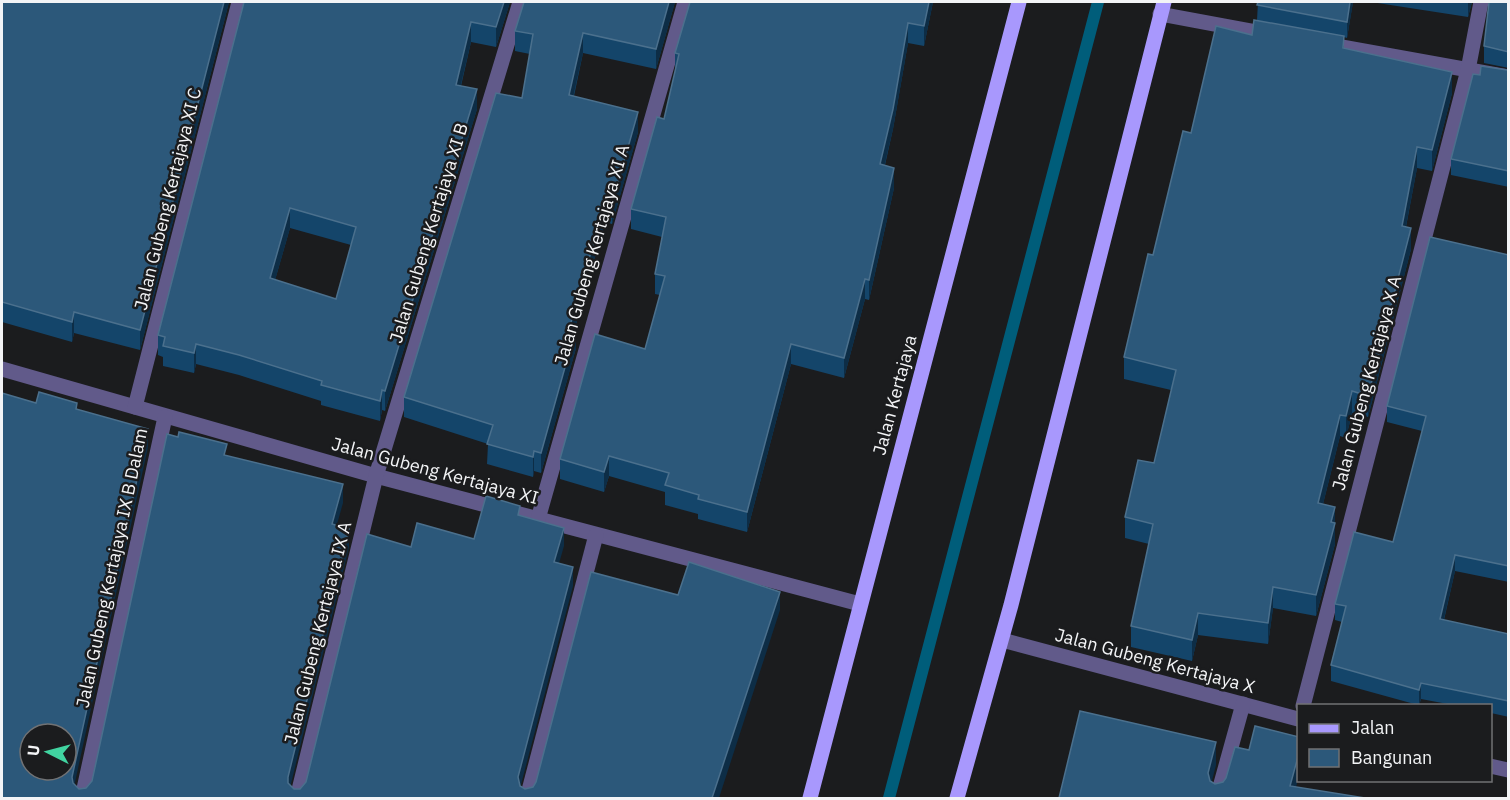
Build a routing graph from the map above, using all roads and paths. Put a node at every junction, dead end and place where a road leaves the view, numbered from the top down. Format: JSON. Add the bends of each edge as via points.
{"nodes":[{"id":1,"x":239,"y":2,"type":"edge"},
{"id":2,"x":520,"y":2,"type":"edge"},
{"id":3,"x":685,"y":2,"type":"edge"},
{"id":4,"x":1019,"y":2,"type":"edge"},
{"id":5,"x":1480,"y":2,"type":"edge"},
{"id":6,"x":1162,"y":8,"type":"edge"},
{"id":7,"x":1286,"y":37,"type":"edge"},
{"id":8,"x":1308,"y":41,"type":"edge"},
{"id":9,"x":1468,"y":70,"type":"junction"},
{"id":10,"x":1509,"y":78,"type":"edge"},
{"id":11,"x":2,"y":369,"type":"edge"},
{"id":12,"x":135,"y":407,"type":"junction"},
{"id":13,"x":165,"y":417,"type":"junction"},
{"id":14,"x":376,"y":476,"type":"junction"},
{"id":15,"x":538,"y":519,"type":"junction"},
{"id":16,"x":596,"y":536,"type":"junction"},
{"id":17,"x":860,"y":604,"type":"junction"},
{"id":18,"x":1002,"y":640,"type":"junction"},
{"id":19,"x":1243,"y":704,"type":"junction"},
{"id":20,"x":1304,"y":704,"type":"edge"},
{"id":21,"x":1297,"y":718,"type":"edge"},
{"id":22,"x":1492,"y":766,"type":"edge"},
{"id":23,"x":1509,"y":770,"type":"edge"},
{"id":24,"x":82,"y":798,"type":"edge"},
{"id":25,"x":297,"y":798,"type":"edge"},
{"id":26,"x":527,"y":798,"type":"edge"},
{"id":27,"x":810,"y":798,"type":"edge"},
{"id":28,"x":957,"y":798,"type":"edge"},
{"id":29,"x":1217,"y":798,"type":"edge"}],
"edges":[{"from":1,"to":12,"type":"street","name":"Jalan Gubeng Kertajaya XI C"},
{"from":2,"to":14,"type":"street","name":"Jalan Gubeng Kertajaya XI B"},
{"from":3,"to":15,"type":"street","name":"Jalan Gubeng Kertajaya XI A"},
{"from":4,"to":17,"type":"main road","name":"Jalan Kertajaya"},
{"from":5,"to":9,"type":"street","name":"Jalan Gubeng Kertajaya X A"},
{"from":6,"to":7,"type":"street"},
{"from":6,"to":18,"type":"main road"},
{"from":8,"to":9,"type":"street"},
{"from":9,"to":10,"type":"street"},
{"from":9,"to":20,"type":"street","name":"Jalan Gubeng Kertajaya X A"},
{"from":11,"to":12,"type":"street","name":"Jalan Gubeng Kertajaya XI"},
{"from":12,"to":13,"type":"street","name":"Jalan Gubeng Kertajaya XI"},
{"from":13,"to":14,"type":"street","name":"Jalan Gubeng Kertajaya XI"},
{"from":13,"to":24,"type":"street","name":"Jalan Gubeng Kertajaya IX B Dalam"},
{"from":14,"to":15,"type":"street","name":"Jalan Gubeng Kertajaya XI"},
{"from":14,"to":25,"type":"street","name":"Jalan Gubeng Kertajaya IX A"},
{"from":15,"to":16,"type":"street","name":"Jalan Gubeng Kertajaya XI"},
{"from":16,"to":17,"type":"street","name":"Jalan Gubeng Kertajaya XI"},
{"from":16,"to":26,"type":"street"},
{"from":17,"to":27,"type":"main road","name":"Jalan Kertajaya"},
{"from":18,"to":19,"type":"street","name":"Jalan Gubeng Kertajaya X"},
{"from":18,"to":28,"type":"main road"},
{"from":19,"to":21,"type":"street","name":"Jalan Gubeng Kertajaya X"},
{"from":19,"to":29,"type":"street"},
{"from":22,"to":23,"type":"street"}]}
